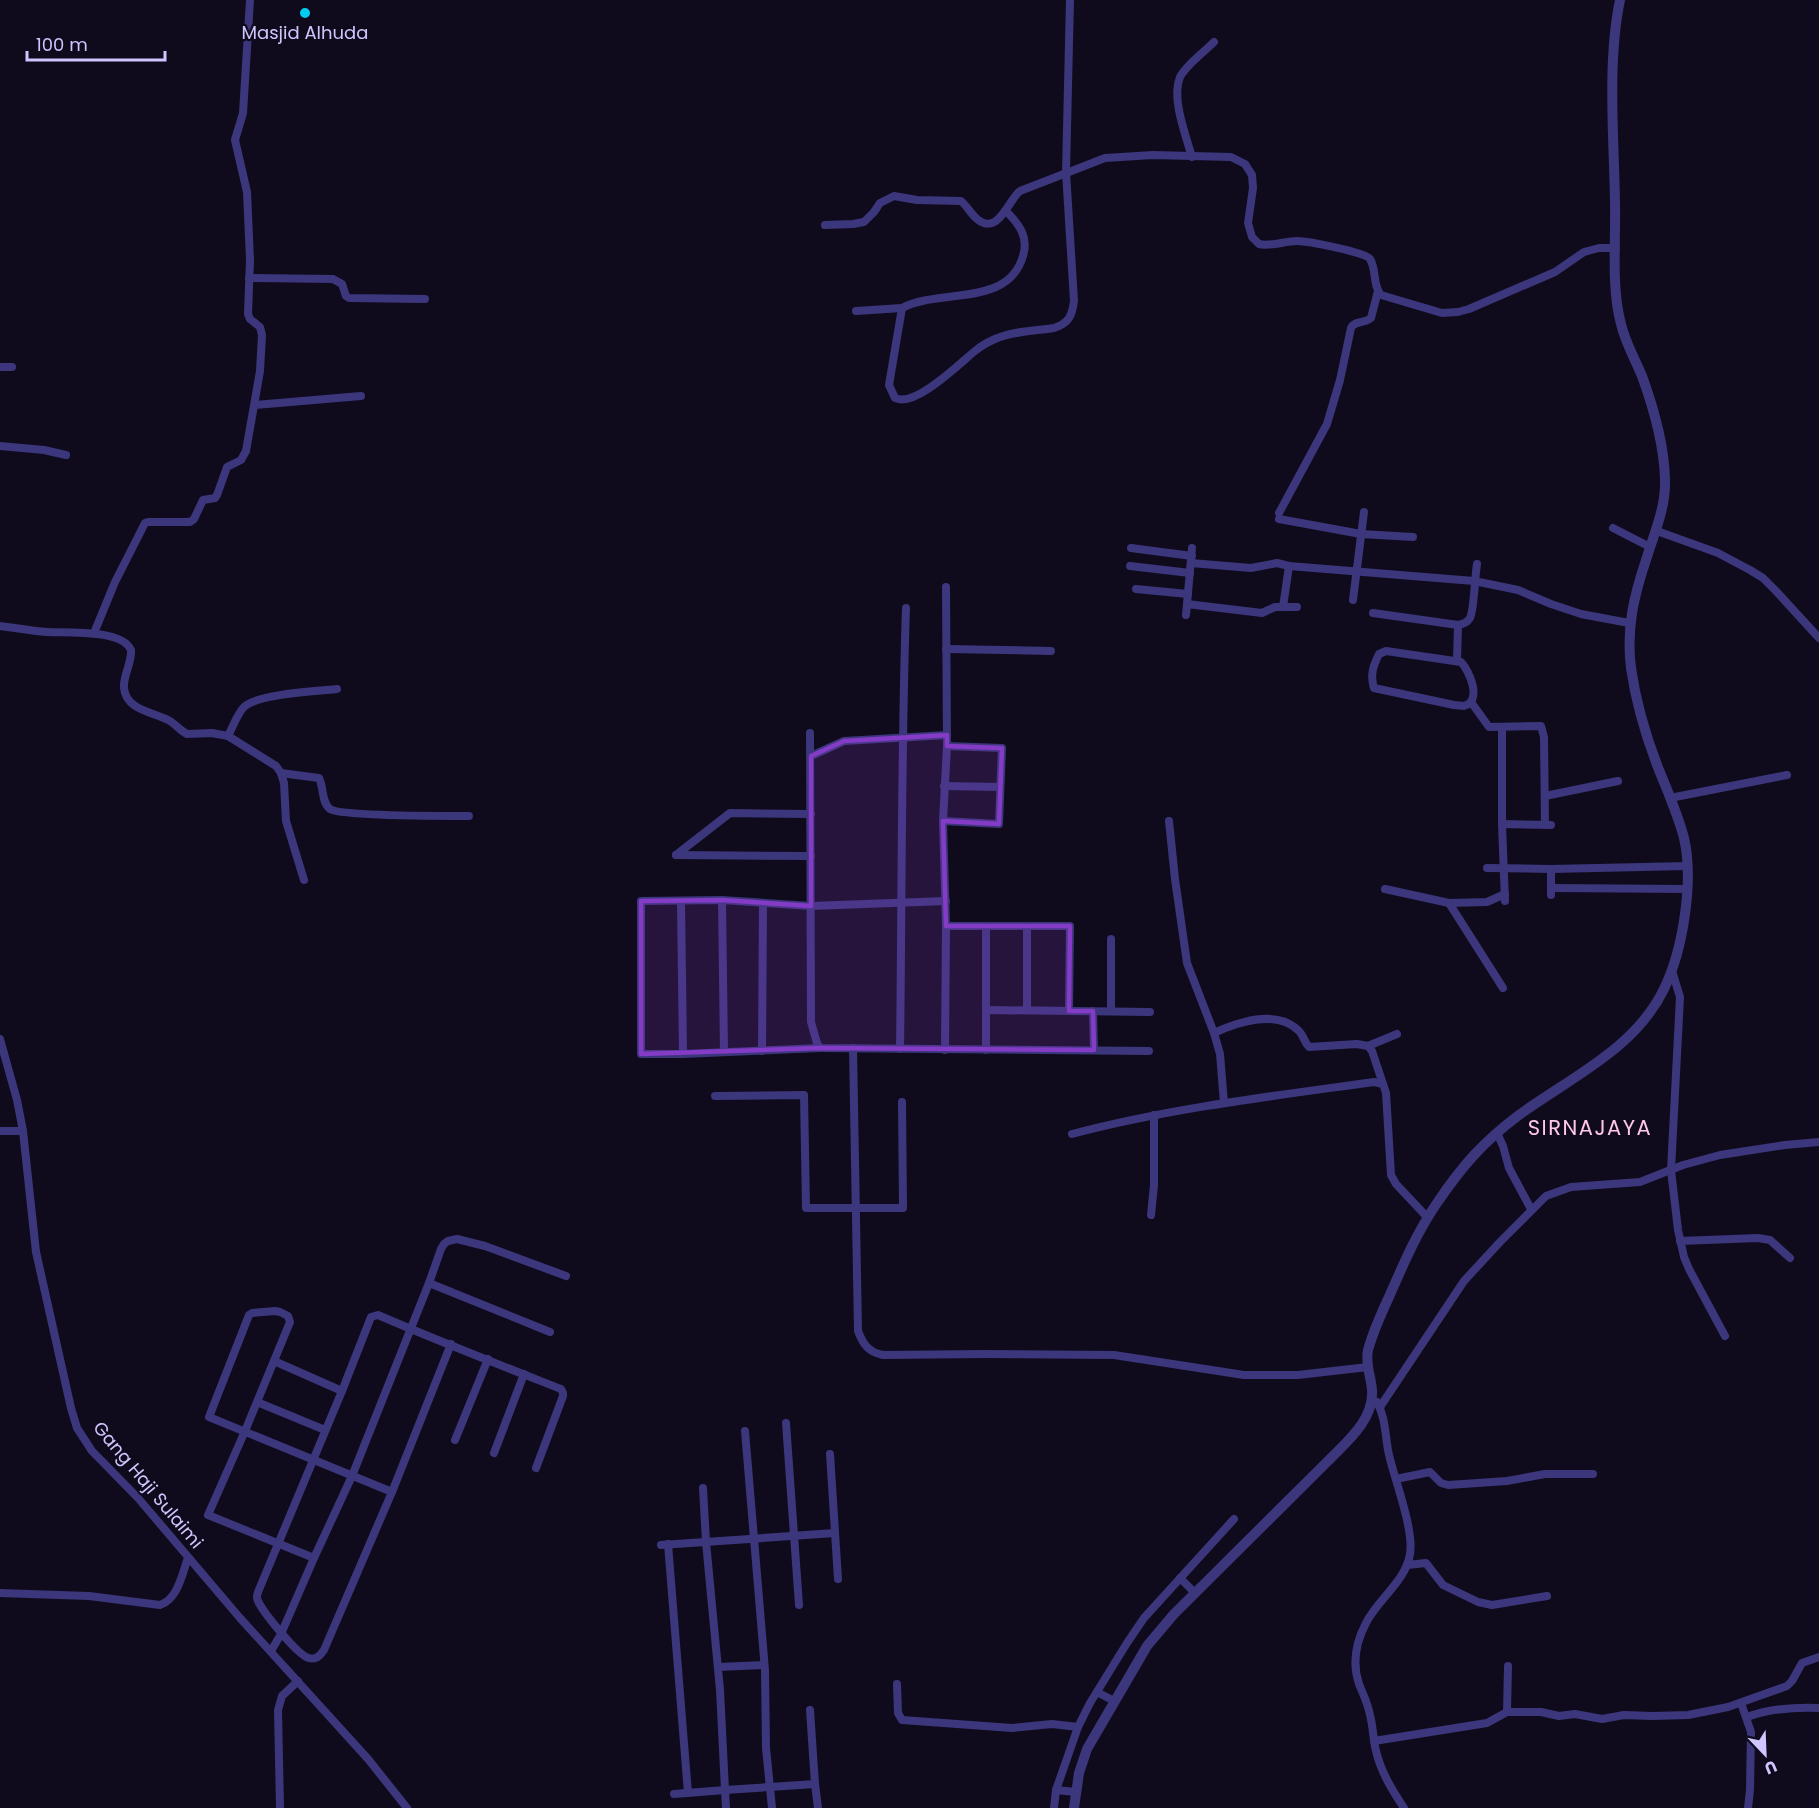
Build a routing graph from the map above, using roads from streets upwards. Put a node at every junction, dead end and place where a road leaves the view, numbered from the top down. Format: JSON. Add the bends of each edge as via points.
{"nodes":[{"id":1,"x":250,"y":0,"type":"edge"},
{"id":2,"x":1070,"y":0,"type":"edge"},
{"id":3,"x":1620,"y":0,"type":"edge"},
{"id":4,"x":1214,"y":42,"type":"dead end"},
{"id":5,"x":1192,"y":157,"type":"junction"},
{"id":6,"x":1066,"y":172,"type":"junction"},
{"id":7,"x":1006,"y":211,"type":"junction"},
{"id":8,"x":825,"y":225,"type":"dead end"},
{"id":9,"x":1616,"y":248,"type":"junction"},
{"id":10,"x":249,"y":278,"type":"junction"},
{"id":11,"x":1378,"y":291,"type":"junction"},
{"id":12,"x":425,"y":299,"type":"dead end"},
{"id":13,"x":902,"y":308,"type":"junction"},
{"id":14,"x":856,"y":310,"type":"dead end"},
{"id":15,"x":0,"y":367,"type":"edge"},
{"id":16,"x":12,"y":367,"type":"dead end"},
{"id":17,"x":362,"y":396,"type":"dead end"},
{"id":18,"x":255,"y":405,"type":"junction"},
{"id":19,"x":0,"y":446,"type":"edge"},
{"id":20,"x":66,"y":455,"type":"dead end"},
{"id":21,"x":1364,"y":512,"type":"dead end"},
{"id":22,"x":1613,"y":528,"type":"dead end"},
{"id":23,"x":1657,"y":531,"type":"junction"},
{"id":24,"x":1361,"y":534,"type":"junction"},
{"id":25,"x":1413,"y":537,"type":"dead end"},
{"id":26,"x":1650,"y":547,"type":"junction"},
{"id":27,"x":1131,"y":548,"type":"dead end"},
{"id":28,"x":1192,"y":555,"type":"junction"},
{"id":29,"x":1477,"y":564,"type":"dead end"},
{"id":30,"x":1130,"y":566,"type":"dead end"},
{"id":31,"x":1288,"y":566,"type":"junction"},
{"id":32,"x":1356,"y":570,"type":"junction"},
{"id":33,"x":1190,"y":573,"type":"junction"},
{"id":34,"x":1474,"y":581,"type":"junction"},
{"id":35,"x":946,"y":587,"type":"dead end"},
{"id":36,"x":1136,"y":589,"type":"dead end"},
{"id":37,"x":1188,"y":594,"type":"junction"},
{"id":38,"x":1353,"y":600,"type":"dead end"},
{"id":39,"x":1187,"y":604,"type":"junction"},
{"id":40,"x":1283,"y":607,"type":"junction"},
{"id":41,"x":1297,"y":607,"type":"dead end"},
{"id":42,"x":906,"y":608,"type":"dead end"},
{"id":43,"x":1373,"y":613,"type":"dead end"},
{"id":44,"x":1186,"y":615,"type":"dead end"},
{"id":45,"x":1629,"y":623,"type":"junction"},
{"id":46,"x":1458,"y":625,"type":"junction"},
{"id":47,"x":0,"y":626,"type":"edge"},
{"id":48,"x":94,"y":633,"type":"junction"},
{"id":49,"x":1819,"y":638,"type":"edge"},
{"id":50,"x":946,"y":649,"type":"junction"},
{"id":51,"x":1051,"y":651,"type":"dead end"},
{"id":52,"x":1456,"y":660,"type":"junction"},
{"id":53,"x":337,"y":689,"type":"dead end"},
{"id":54,"x":1471,"y":702,"type":"junction"},
{"id":55,"x":1503,"y":727,"type":"junction"},
{"id":56,"x":810,"y":734,"type":"dead end"},
{"id":57,"x":947,"y":735,"type":"junction"},
{"id":58,"x":228,"y":736,"type":"junction"},
{"id":59,"x":902,"y":737,"type":"junction"},
{"id":60,"x":947,"y":746,"type":"junction"},
{"id":61,"x":811,"y":756,"type":"junction"},
{"id":62,"x":281,"y":773,"type":"junction"},
{"id":63,"x":1787,"y":775,"type":"dead end"},
{"id":64,"x":1618,"y":781,"type":"dead end"},
{"id":65,"x":944,"y":786,"type":"junction"},
{"id":66,"x":1000,"y":786,"type":"junction"},
{"id":67,"x":1545,"y":796,"type":"junction"},
{"id":68,"x":1670,"y":798,"type":"junction"},
{"id":69,"x":811,"y":814,"type":"junction"},
{"id":70,"x":469,"y":816,"type":"dead end"},
{"id":71,"x":943,"y":821,"type":"junction"},
{"id":72,"x":1169,"y":821,"type":"dead end"},
{"id":73,"x":1502,"y":824,"type":"junction"},
{"id":74,"x":811,"y":856,"type":"junction"},
{"id":75,"x":1688,"y":866,"type":"junction"},
{"id":76,"x":1487,"y":868,"type":"dead end"},
{"id":77,"x":1504,"y":868,"type":"junction"},
{"id":78,"x":1551,"y":869,"type":"junction"},
{"id":79,"x":304,"y":880,"type":"dead end"},
{"id":80,"x":1385,"y":889,"type":"dead end"},
{"id":81,"x":1687,"y":890,"type":"junction"},
{"id":82,"x":722,"y":900,"type":"junction"},
{"id":83,"x":681,"y":901,"type":"junction"},
{"id":84,"x":946,"y":901,"type":"junction"},
{"id":85,"x":764,"y":903,"type":"junction"},
{"id":86,"x":902,"y":903,"type":"junction"},
{"id":87,"x":1449,"y":903,"type":"junction"},
{"id":88,"x":811,"y":906,"type":"junction"},
{"id":89,"x":946,"y":926,"type":"junction"},
{"id":90,"x":986,"y":927,"type":"junction"},
{"id":91,"x":1027,"y":927,"type":"junction"},
{"id":92,"x":1111,"y":939,"type":"dead end"},
{"id":93,"x":1672,"y":971,"type":"junction"},
{"id":94,"x":1503,"y":988,"type":"dead end"},
{"id":95,"x":986,"y":1010,"type":"junction"},
{"id":96,"x":1027,"y":1010,"type":"junction"},
{"id":97,"x":1069,"y":1011,"type":"junction"},
{"id":98,"x":1093,"y":1011,"type":"junction"},
{"id":99,"x":1111,"y":1011,"type":"junction"},
{"id":100,"x":1150,"y":1012,"type":"dead end"},
{"id":101,"x":1214,"y":1034,"type":"junction"},
{"id":102,"x":1397,"y":1034,"type":"dead end"},
{"id":103,"x":0,"y":1040,"type":"edge"},
{"id":104,"x":1368,"y":1046,"type":"junction"},
{"id":105,"x":820,"y":1048,"type":"junction"},
{"id":106,"x":853,"y":1048,"type":"junction"},
{"id":107,"x":900,"y":1049,"type":"junction"},
{"id":108,"x":945,"y":1050,"type":"junction"},
{"id":109,"x":986,"y":1050,"type":"junction"},
{"id":110,"x":1094,"y":1050,"type":"junction"},
{"id":111,"x":762,"y":1051,"type":"junction"},
{"id":112,"x":1149,"y":1051,"type":"dead end"},
{"id":113,"x":724,"y":1052,"type":"junction"},
{"id":114,"x":683,"y":1054,"type":"junction"},
{"id":115,"x":1383,"y":1084,"type":"junction"},
{"id":116,"x":715,"y":1096,"type":"dead end"},
{"id":117,"x":902,"y":1102,"type":"dead end"},
{"id":118,"x":1224,"y":1103,"type":"junction"},
{"id":119,"x":1154,"y":1115,"type":"junction"},
{"id":120,"x":0,"y":1131,"type":"edge"},
{"id":121,"x":22,"y":1131,"type":"junction"},
{"id":122,"x":1497,"y":1133,"type":"junction"},
{"id":123,"x":1072,"y":1134,"type":"dead end"},
{"id":124,"x":1819,"y":1142,"type":"edge"},
{"id":125,"x":1671,"y":1170,"type":"junction"},
{"id":126,"x":855,"y":1208,"type":"junction"},
{"id":127,"x":1531,"y":1209,"type":"junction"},
{"id":128,"x":1151,"y":1215,"type":"dead end"},
{"id":129,"x":1427,"y":1217,"type":"junction"},
{"id":130,"x":1680,"y":1241,"type":"junction"},
{"id":131,"x":1790,"y":1258,"type":"dead end"},
{"id":132,"x":566,"y":1276,"type":"dead end"},
{"id":133,"x":429,"y":1283,"type":"junction"},
{"id":134,"x":410,"y":1329,"type":"junction"},
{"id":135,"x":550,"y":1332,"type":"dead end"},
{"id":136,"x":1725,"y":1336,"type":"dead end"},
{"id":137,"x":451,"y":1344,"type":"junction"},
{"id":138,"x":488,"y":1359,"type":"junction"},
{"id":139,"x":274,"y":1362,"type":"junction"},
{"id":140,"x":1368,"y":1368,"type":"junction"},
{"id":141,"x":524,"y":1374,"type":"junction"},
{"id":142,"x":342,"y":1391,"type":"junction"},
{"id":143,"x":1373,"y":1393,"type":"junction"},
{"id":144,"x":257,"y":1402,"type":"junction"},
{"id":145,"x":1380,"y":1407,"type":"junction"},
{"id":146,"x":786,"y":1423,"type":"dead end"},
{"id":147,"x":325,"y":1430,"type":"junction"},
{"id":148,"x":245,"y":1431,"type":"junction"},
{"id":149,"x":745,"y":1431,"type":"dead end"},
{"id":150,"x":455,"y":1440,"type":"dead end"},
{"id":151,"x":494,"y":1453,"type":"dead end"},
{"id":152,"x":830,"y":1454,"type":"dead end"},
{"id":153,"x":312,"y":1460,"type":"junction"},
{"id":154,"x":536,"y":1468,"type":"dead end"},
{"id":155,"x":1593,"y":1474,"type":"dead end"},
{"id":156,"x":352,"y":1476,"type":"junction"},
{"id":157,"x":1396,"y":1479,"type":"junction"},
{"id":158,"x":703,"y":1488,"type":"dead end"},
{"id":159,"x":392,"y":1492,"type":"junction"},
{"id":160,"x":1234,"y":1519,"type":"dead end"},
{"id":161,"x":835,"y":1533,"type":"junction"},
{"id":162,"x":794,"y":1535,"type":"junction"},
{"id":163,"x":754,"y":1538,"type":"junction"},
{"id":164,"x":706,"y":1542,"type":"junction"},
{"id":165,"x":278,"y":1544,"type":"junction"},
{"id":166,"x":188,"y":1558,"type":"junction"},
{"id":167,"x":314,"y":1558,"type":"junction"},
{"id":168,"x":1407,"y":1564,"type":"junction"},
{"id":169,"x":838,"y":1579,"type":"dead end"},
{"id":170,"x":1187,"y":1585,"type":"junction"},
{"id":171,"x":0,"y":1593,"type":"edge"},
{"id":172,"x":1547,"y":1596,"type":"dead end"},
{"id":173,"x":799,"y":1605,"type":"dead end"},
{"id":174,"x":281,"y":1634,"type":"junction"},
{"id":175,"x":271,"y":1651,"type":"junction"},
{"id":176,"x":1819,"y":1657,"type":"edge"},
{"id":177,"x":764,"y":1665,"type":"junction"},
{"id":178,"x":1508,"y":1666,"type":"dead end"},
{"id":179,"x":718,"y":1667,"type":"junction"},
{"id":180,"x":298,"y":1681,"type":"junction"},
{"id":181,"x":897,"y":1684,"type":"dead end"},
{"id":182,"x":1105,"y":1696,"type":"junction"},
{"id":183,"x":1741,"y":1702,"type":"junction"},
{"id":184,"x":1819,"y":1708,"type":"edge"},
{"id":185,"x":810,"y":1710,"type":"dead end"},
{"id":186,"x":1507,"y":1712,"type":"junction"},
{"id":187,"x":1747,"y":1717,"type":"junction"},
{"id":188,"x":1078,"y":1727,"type":"junction"},
{"id":189,"x":1374,"y":1741,"type":"junction"},
{"id":190,"x":815,"y":1784,"type":"junction"},
{"id":191,"x":770,"y":1786,"type":"junction"},
{"id":192,"x":725,"y":1790,"type":"junction"},
{"id":193,"x":1065,"y":1791,"type":"junction"},
{"id":194,"x":688,"y":1793,"type":"junction"},
{"id":195,"x":674,"y":1794,"type":"dead end"},
{"id":196,"x":280,"y":1808,"type":"edge"},
{"id":197,"x":407,"y":1808,"type":"edge"},
{"id":198,"x":726,"y":1808,"type":"edge"},
{"id":199,"x":772,"y":1808,"type":"edge"},
{"id":200,"x":818,"y":1808,"type":"edge"},
{"id":201,"x":1054,"y":1808,"type":"edge"},
{"id":202,"x":1074,"y":1808,"type":"edge"},
{"id":203,"x":1404,"y":1808,"type":"edge"},
{"id":204,"x":1748,"y":1808,"type":"edge"}],
"edges":[{"from":1,"to":10,"type":"street","via":[[243,113],[235,134],[247,192]]},
{"from":2,"to":6,"type":"street"},
{"from":3,"to":9,"type":"street","via":[[1613,68]]},
{"from":4,"to":5,"type":"street","via":[[1181,75],[1178,83],[1182,122]]},
{"from":5,"to":6,"type":"street","via":[[1105,158]]},
{"from":5,"to":11,"type":"street","via":[[1231,157],[1249,168],[1253,181],[1248,223],[1259,244],[1308,242],[1365,255]]},
{"from":6,"to":7,"type":"street","via":[[1020,190]]},
{"from":6,"to":13,"type":"street","via":[[1074,302],[1068,321],[1054,328],[996,339],[977,349],[941,380],[900,400],[890,385]]},
{"from":7,"to":8,"type":"street","via":[[994,222],[984,223],[961,201],[894,196],[879,203],[864,222]]},
{"from":7,"to":13,"type":"street","via":[[1017,222],[1025,244],[1021,262],[1010,278],[988,290],[920,301]]},
{"from":9,"to":11,"type":"street","via":[[1584,252],[1554,272],[1458,312],[1442,313]]},
{"from":9,"to":23,"type":"street","via":[[1620,322],[1653,410],[1663,452],[1665,495]]},
{"from":10,"to":12,"type":"street","via":[[333,279],[342,284],[349,298]]},
{"from":10,"to":18,"type":"street","via":[[248,316],[260,327],[262,335]]},
{"from":11,"to":24,"type":"street","via":[[1371,318],[1351,328],[1327,424],[1279,516]]},
{"from":13,"to":14,"type":"street"},
{"from":15,"to":16,"type":"street"},
{"from":17,"to":18,"type":"street"},
{"from":18,"to":48,"type":"street","via":[[245,454],[227,467],[215,498],[203,500],[190,522],[148,522],[143,526]]},
{"from":19,"to":20,"type":"street"},
{"from":21,"to":24,"type":"street"},
{"from":22,"to":26,"type":"street"},
{"from":23,"to":26,"type":"street"},
{"from":23,"to":49,"type":"street","via":[[1718,553],[1763,578]]},
{"from":24,"to":25,"type":"street"},
{"from":24,"to":32,"type":"street"},
{"from":26,"to":45,"type":"street"},
{"from":27,"to":28,"type":"street"},
{"from":28,"to":31,"type":"street","via":[[1251,568],[1277,563]]},
{"from":28,"to":33,"type":"street"},
{"from":29,"to":34,"type":"street"},
{"from":30,"to":33,"type":"street"},
{"from":31,"to":32,"type":"street"},
{"from":31,"to":40,"type":"street"},
{"from":32,"to":34,"type":"street"},
{"from":32,"to":38,"type":"street"},
{"from":33,"to":37,"type":"street"},
{"from":34,"to":45,"type":"street","via":[[1518,590],[1581,614]]},
{"from":34,"to":46,"type":"street","via":[[1472,615],[1469,621]]},
{"from":35,"to":50,"type":"street"},
{"from":36,"to":37,"type":"street"},
{"from":37,"to":39,"type":"street"},
{"from":39,"to":40,"type":"street","via":[[1262,613]]},
{"from":39,"to":44,"type":"street"},
{"from":40,"to":41,"type":"street"},
{"from":42,"to":59,"type":"street"},
{"from":43,"to":46,"type":"street"},
{"from":45,"to":68,"type":"street","via":[[1638,706]]},
{"from":46,"to":52,"type":"street"},
{"from":47,"to":48,"type":"street"},
{"from":48,"to":58,"type":"street","via":[[129,646],[132,655],[124,689],[133,704],[188,734]]},
{"from":50,"to":51,"type":"street"},
{"from":50,"to":57,"type":"street"},
{"from":52,"to":54,"type":"street","via":[[1469,674],[1474,696]]},
{"from":52,"to":54,"type":"street","via":[[1386,651],[1378,654],[1372,673],[1374,688],[1454,705]]},
{"from":53,"to":58,"type":"street","via":[[250,702]]},
{"from":54,"to":55,"type":"street","via":[[1486,725]]},
{"from":55,"to":67,"type":"street","via":[[1541,726]]},
{"from":55,"to":73,"type":"street"},
{"from":56,"to":61,"type":"street"},
{"from":57,"to":59,"type":"street"},
{"from":57,"to":60,"type":"street"},
{"from":58,"to":62,"type":"street"},
{"from":59,"to":61,"type":"street","via":[[844,741]]},
{"from":59,"to":86,"type":"street"},
{"from":60,"to":65,"type":"street"},
{"from":60,"to":66,"type":"street","via":[[1002,748]]},
{"from":61,"to":69,"type":"street"},
{"from":62,"to":70,"type":"street","via":[[319,778],[327,806],[333,810]]},
{"from":62,"to":79,"type":"street","via":[[286,821]]},
{"from":63,"to":68,"type":"street"},
{"from":64,"to":67,"type":"street"},
{"from":65,"to":66,"type":"street"},
{"from":65,"to":71,"type":"street"},
{"from":66,"to":71,"type":"street","via":[[999,824]]},
{"from":67,"to":73,"type":"street","via":[[1548,825]]},
{"from":68,"to":75,"type":"street","via":[[1683,833]]},
{"from":69,"to":74,"type":"street"},
{"from":69,"to":74,"type":"street","via":[[730,813],[676,855]]},
{"from":71,"to":84,"type":"street"},
{"from":72,"to":101,"type":"street","via":[[1187,963]]},
{"from":73,"to":77,"type":"street"},
{"from":74,"to":88,"type":"street"},
{"from":75,"to":78,"type":"street"},
{"from":75,"to":81,"type":"street"},
{"from":76,"to":77,"type":"street"},
{"from":77,"to":78,"type":"street"},
{"from":77,"to":87,"type":"street","via":[[1505,898]]},
{"from":78,"to":81,"type":"street","via":[[1551,891],[1632,887]]},
{"from":80,"to":87,"type":"street"},
{"from":81,"to":93,"type":"street"},
{"from":82,"to":83,"type":"street"},
{"from":82,"to":85,"type":"street"},
{"from":82,"to":113,"type":"street"},
{"from":83,"to":114,"type":"street"},
{"from":83,"to":114,"type":"street","via":[[641,901],[641,1054]]},
{"from":84,"to":86,"type":"street"},
{"from":84,"to":89,"type":"street"},
{"from":85,"to":88,"type":"street"},
{"from":85,"to":111,"type":"street"},
{"from":86,"to":88,"type":"street"},
{"from":86,"to":107,"type":"street"},
{"from":87,"to":94,"type":"street"},
{"from":88,"to":105,"type":"street","via":[[811,1022]]},
{"from":89,"to":90,"type":"street"},
{"from":89,"to":108,"type":"street"},
{"from":90,"to":91,"type":"street"},
{"from":90,"to":95,"type":"street"},
{"from":91,"to":96,"type":"street"},
{"from":91,"to":97,"type":"street","via":[[1070,926]]},
{"from":92,"to":99,"type":"street"},
{"from":93,"to":122,"type":"street","via":[[1657,1002],[1625,1041]]},
{"from":93,"to":125,"type":"street","via":[[1680,997]]},
{"from":95,"to":96,"type":"street"},
{"from":95,"to":109,"type":"street"},
{"from":96,"to":97,"type":"street"},
{"from":97,"to":98,"type":"street"},
{"from":98,"to":99,"type":"street"},
{"from":98,"to":110,"type":"street"},
{"from":99,"to":100,"type":"street"},
{"from":101,"to":104,"type":"street","via":[[1240,1023],[1271,1019],[1300,1031],[1310,1047]]},
{"from":101,"to":118,"type":"street"},
{"from":102,"to":104,"type":"street"},
{"from":103,"to":121,"type":"street","name":"Gang Haji Sulaimi"},
{"from":104,"to":115,"type":"street"},
{"from":105,"to":106,"type":"street"},
{"from":105,"to":111,"type":"street"},
{"from":106,"to":107,"type":"street"},
{"from":106,"to":126,"type":"street"},
{"from":107,"to":108,"type":"street"},
{"from":108,"to":109,"type":"street"},
{"from":109,"to":110,"type":"street"},
{"from":110,"to":112,"type":"street"},
{"from":111,"to":113,"type":"street"},
{"from":113,"to":114,"type":"street"},
{"from":115,"to":118,"type":"street","via":[[1374,1082]]},
{"from":115,"to":129,"type":"street","via":[[1391,1175]]},
{"from":116,"to":126,"type":"street","via":[[804,1095],[806,1208]]},
{"from":117,"to":126,"type":"street","via":[[903,1208]]},
{"from":118,"to":119,"type":"street"},
{"from":119,"to":123,"type":"street"},
{"from":119,"to":128,"type":"street"},
{"from":120,"to":121,"type":"street"},
{"from":121,"to":166,"type":"street","name":"Gang Haji Sulaimi","via":[[36,1252],[77,1428],[92,1451]]},
{"from":122,"to":127,"type":"street","via":[[1509,1168]]},
{"from":122,"to":129,"type":"street","via":[[1464,1165]]},
{"from":124,"to":125,"type":"street","via":[[1720,1155]]},
{"from":125,"to":127,"type":"street","via":[[1640,1182],[1571,1187],[1546,1196]]},
{"from":125,"to":130,"type":"street"},
{"from":126,"to":140,"type":"street","via":[[858,1331],[873,1353],[1114,1355],[1244,1375],[1298,1375]]},
{"from":127,"to":145,"type":"street","via":[[1464,1281]]},
{"from":129,"to":140,"type":"street","via":[[1375,1329],[1367,1356]]},
{"from":130,"to":131,"type":"street","via":[[1758,1238],[1770,1240]]},
{"from":130,"to":136,"type":"street","via":[[1689,1269]]},
{"from":132,"to":133,"type":"street","via":[[458,1239],[448,1241],[441,1249]]},
{"from":133,"to":134,"type":"street"},
{"from":133,"to":135,"type":"street"},
{"from":134,"to":137,"type":"street"},
{"from":134,"to":142,"type":"street","via":[[378,1315],[371,1317]]},
{"from":134,"to":156,"type":"street"},
{"from":137,"to":138,"type":"street"},
{"from":137,"to":159,"type":"street"},
{"from":138,"to":141,"type":"street"},
{"from":138,"to":150,"type":"street"},
{"from":139,"to":142,"type":"street"},
{"from":139,"to":144,"type":"street"},
{"from":139,"to":148,"type":"street","via":[[291,1319],[280,1312],[252,1313],[209,1416]]},
{"from":140,"to":143,"type":"street"},
{"from":141,"to":151,"type":"street"},
{"from":141,"to":154,"type":"street","via":[[563,1393]]},
{"from":142,"to":147,"type":"street"},
{"from":143,"to":145,"type":"street"},
{"from":143,"to":170,"type":"street","via":[[1369,1410],[1352,1437]]},
{"from":144,"to":147,"type":"street"},
{"from":144,"to":148,"type":"street"},
{"from":145,"to":157,"type":"street"},
{"from":146,"to":162,"type":"street"},
{"from":147,"to":153,"type":"street"},
{"from":148,"to":153,"type":"street"},
{"from":148,"to":165,"type":"street","via":[[208,1515]]},
{"from":149,"to":163,"type":"street"},
{"from":152,"to":161,"type":"street"},
{"from":153,"to":156,"type":"street"},
{"from":153,"to":165,"type":"street"},
{"from":155,"to":157,"type":"street","via":[[1545,1474],[1448,1485],[1441,1484],[1430,1472]]},
{"from":156,"to":159,"type":"street"},
{"from":156,"to":167,"type":"street"},
{"from":157,"to":168,"type":"street","via":[[1410,1536]]},
{"from":158,"to":164,"type":"street"},
{"from":159,"to":174,"type":"street","via":[[321,1655],[316,1659],[305,1657]]},
{"from":160,"to":170,"type":"street"},
{"from":161,"to":162,"type":"street"},
{"from":161,"to":169,"type":"street"},
{"from":162,"to":163,"type":"street"},
{"from":162,"to":173,"type":"street"},
{"from":163,"to":164,"type":"street"},
{"from":163,"to":177,"type":"street"},
{"from":164,"to":179,"type":"street"},
{"from":164,"to":194,"type":"street","via":[[665,1544]]},
{"from":165,"to":167,"type":"street"},
{"from":165,"to":174,"type":"street","via":[[257,1597]]},
{"from":166,"to":171,"type":"street","via":[[173,1596],[160,1605],[89,1596]]},
{"from":166,"to":175,"type":"street","name":"Gang Haji Sulaimi"},
{"from":167,"to":174,"type":"street"},
{"from":168,"to":172,"type":"street","via":[[1426,1563],[1443,1585],[1487,1604]]},
{"from":168,"to":189,"type":"street","via":[[1372,1613],[1357,1646],[1355,1666]]},
{"from":170,"to":182,"type":"street","via":[[1154,1637]]},
{"from":170,"to":182,"type":"street","via":[[1139,1625]]},
{"from":174,"to":175,"type":"street"},
{"from":175,"to":180,"type":"street","name":"Gang Haji Sulaimi"},
{"from":176,"to":183,"type":"street","via":[[1802,1663],[1787,1686]]},
{"from":177,"to":179,"type":"street"},
{"from":177,"to":191,"type":"street"},
{"from":178,"to":186,"type":"street"},
{"from":179,"to":192,"type":"street"},
{"from":180,"to":196,"type":"street","via":[[282,1696],[278,1710]]},
{"from":180,"to":197,"type":"street","name":"Gang Haji Sulaimi"},
{"from":181,"to":188,"type":"street","via":[[902,1720],[1011,1728],[1052,1724]]},
{"from":182,"to":188,"type":"street"},
{"from":182,"to":193,"type":"street","via":[[1084,1755]]},
{"from":183,"to":186,"type":"street","via":[[1673,1717],[1624,1715],[1602,1719],[1575,1714]]},
{"from":183,"to":187,"type":"street"},
{"from":184,"to":187,"type":"street","via":[[1782,1709]]},
{"from":185,"to":190,"type":"street"},
{"from":186,"to":189,"type":"street","via":[[1487,1723]]},
{"from":187,"to":204,"type":"street","via":[[1751,1732]]},
{"from":188,"to":193,"type":"street"},
{"from":189,"to":203,"type":"street","via":[[1384,1775]]},
{"from":190,"to":191,"type":"street"},
{"from":190,"to":200,"type":"street"},
{"from":191,"to":192,"type":"street"},
{"from":191,"to":199,"type":"street"},
{"from":192,"to":194,"type":"street"},
{"from":192,"to":198,"type":"street"},
{"from":193,"to":201,"type":"street"},
{"from":193,"to":202,"type":"street"},
{"from":194,"to":195,"type":"street"}]}
